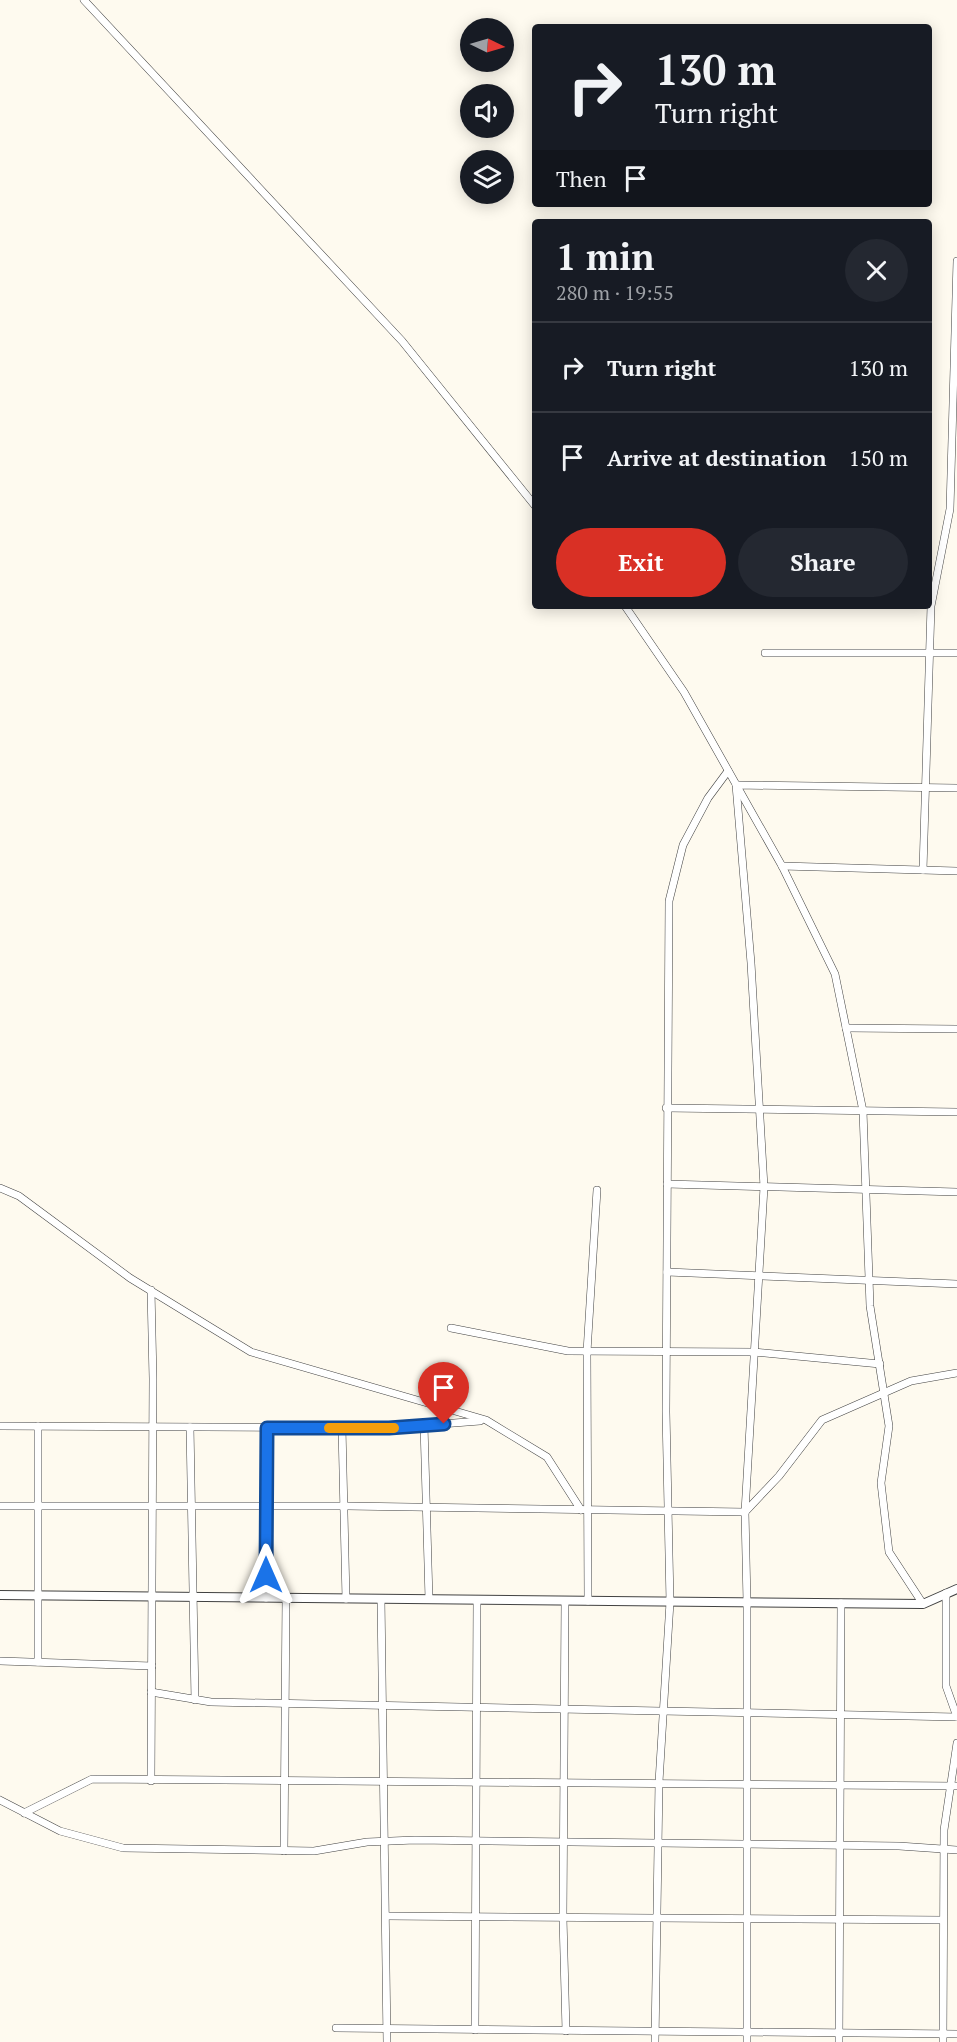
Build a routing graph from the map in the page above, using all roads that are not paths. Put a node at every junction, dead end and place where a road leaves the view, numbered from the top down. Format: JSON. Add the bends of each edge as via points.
{"nodes":[{"id":1,"x":84,"y":0,"type":"edge"},
{"id":2,"x":957,"y":261,"type":"edge"},
{"id":3,"x":532,"y":502,"type":"edge"},
{"id":4,"x":932,"y":601,"type":"edge"},
{"id":5,"x":627,"y":609,"type":"edge"},
{"id":6,"x":931,"y":609,"type":"edge"},
{"id":7,"x":765,"y":652,"type":"dead end"},
{"id":8,"x":931,"y":653,"type":"junction"},
{"id":9,"x":957,"y":653,"type":"edge"},
{"id":10,"x":728,"y":771,"type":"junction"},
{"id":11,"x":736,"y":785,"type":"junction"},
{"id":12,"x":926,"y":788,"type":"junction"},
{"id":13,"x":957,"y":788,"type":"edge"},
{"id":14,"x":782,"y":866,"type":"junction"},
{"id":15,"x":923,"y":870,"type":"junction"},
{"id":16,"x":957,"y":871,"type":"edge"},
{"id":17,"x":846,"y":1028,"type":"junction"},
{"id":18,"x":957,"y":1029,"type":"edge"},
{"id":19,"x":666,"y":1108,"type":"junction"},
{"id":20,"x":759,"y":1109,"type":"junction"},
{"id":21,"x":862,"y":1111,"type":"junction"},
{"id":22,"x":957,"y":1112,"type":"edge"},
{"id":23,"x":667,"y":1184,"type":"junction"},
{"id":24,"x":764,"y":1187,"type":"junction"},
{"id":25,"x":0,"y":1188,"type":"edge"},
{"id":26,"x":597,"y":1190,"type":"dead end"},
{"id":27,"x":866,"y":1190,"type":"junction"},
{"id":28,"x":957,"y":1192,"type":"edge"},
{"id":29,"x":667,"y":1272,"type":"junction"},
{"id":30,"x":758,"y":1277,"type":"junction"},
{"id":31,"x":869,"y":1282,"type":"junction"},
{"id":32,"x":957,"y":1284,"type":"edge"},
{"id":33,"x":151,"y":1290,"type":"junction"},
{"id":34,"x":451,"y":1328,"type":"dead end"},
{"id":35,"x":587,"y":1352,"type":"junction"},
{"id":36,"x":754,"y":1352,"type":"junction"},
{"id":37,"x":666,"y":1353,"type":"junction"},
{"id":38,"x":880,"y":1364,"type":"junction"},
{"id":39,"x":957,"y":1373,"type":"edge"},
{"id":40,"x":885,"y":1392,"type":"junction"},
{"id":41,"x":486,"y":1420,"type":"junction"},
{"id":42,"x":424,"y":1425,"type":"junction"},
{"id":43,"x":0,"y":1426,"type":"edge"},
{"id":44,"x":38,"y":1426,"type":"junction"},
{"id":45,"x":153,"y":1427,"type":"junction"},
{"id":46,"x":190,"y":1427,"type":"junction"},
{"id":47,"x":267,"y":1428,"type":"junction"},
{"id":48,"x":342,"y":1428,"type":"junction"},
{"id":49,"x":0,"y":1506,"type":"edge"},
{"id":50,"x":38,"y":1506,"type":"junction"},
{"id":51,"x":152,"y":1506,"type":"junction"},
{"id":52,"x":192,"y":1506,"type":"junction"},
{"id":53,"x":267,"y":1506,"type":"junction"},
{"id":54,"x":344,"y":1506,"type":"junction"},
{"id":55,"x":426,"y":1507,"type":"junction"},
{"id":56,"x":584,"y":1510,"type":"junction"},
{"id":57,"x":668,"y":1512,"type":"junction"},
{"id":58,"x":744,"y":1512,"type":"junction"},
{"id":59,"x":957,"y":1588,"type":"edge"},
{"id":60,"x":946,"y":1593,"type":"junction"},
{"id":61,"x":0,"y":1595,"type":"edge"},
{"id":62,"x":38,"y":1596,"type":"junction"},
{"id":63,"x":152,"y":1597,"type":"junction"},
{"id":64,"x":193,"y":1597,"type":"junction"},
{"id":65,"x":266,"y":1598,"type":"junction"},
{"id":66,"x":286,"y":1598,"type":"junction"},
{"id":67,"x":346,"y":1599,"type":"junction"},
{"id":68,"x":381,"y":1599,"type":"junction"},
{"id":69,"x":429,"y":1599,"type":"junction"},
{"id":70,"x":477,"y":1600,"type":"junction"},
{"id":71,"x":565,"y":1601,"type":"junction"},
{"id":72,"x":588,"y":1601,"type":"junction"},
{"id":73,"x":670,"y":1602,"type":"junction"},
{"id":74,"x":747,"y":1602,"type":"junction"},
{"id":75,"x":842,"y":1603,"type":"junction"},
{"id":76,"x":923,"y":1604,"type":"junction"},
{"id":77,"x":0,"y":1661,"type":"edge"},
{"id":78,"x":38,"y":1662,"type":"junction"},
{"id":79,"x":152,"y":1666,"type":"junction"},
{"id":80,"x":152,"y":1692,"type":"junction"},
{"id":81,"x":195,"y":1700,"type":"junction"},
{"id":82,"x":285,"y":1704,"type":"junction"},
{"id":83,"x":383,"y":1706,"type":"junction"},
{"id":84,"x":476,"y":1707,"type":"junction"},
{"id":85,"x":564,"y":1709,"type":"junction"},
{"id":86,"x":663,"y":1711,"type":"junction"},
{"id":87,"x":747,"y":1713,"type":"junction"},
{"id":88,"x":841,"y":1715,"type":"junction"},
{"id":89,"x":957,"y":1717,"type":"edge"},
{"id":90,"x":957,"y":1743,"type":"edge"},
{"id":91,"x":284,"y":1779,"type":"junction"},
{"id":92,"x":150,"y":1781,"type":"junction"},
{"id":93,"x":384,"y":1781,"type":"junction"},
{"id":94,"x":476,"y":1782,"type":"junction"},
{"id":95,"x":564,"y":1784,"type":"junction"},
{"id":96,"x":659,"y":1785,"type":"junction"},
{"id":97,"x":747,"y":1786,"type":"junction"},
{"id":98,"x":840,"y":1786,"type":"junction"},
{"id":99,"x":954,"y":1786,"type":"edge"},
{"id":100,"x":0,"y":1800,"type":"edge"},
{"id":101,"x":24,"y":1813,"type":"junction"},
{"id":102,"x":386,"y":1841,"type":"junction"},
{"id":103,"x":476,"y":1842,"type":"junction"},
{"id":104,"x":564,"y":1843,"type":"junction"},
{"id":105,"x":658,"y":1845,"type":"junction"},
{"id":106,"x":747,"y":1845,"type":"junction"},
{"id":107,"x":840,"y":1846,"type":"junction"},
{"id":108,"x":943,"y":1849,"type":"junction"},
{"id":109,"x":957,"y":1850,"type":"edge"},
{"id":110,"x":284,"y":1851,"type":"junction"},
{"id":111,"x":386,"y":1916,"type":"junction"},
{"id":112,"x":476,"y":1917,"type":"junction"},
{"id":113,"x":563,"y":1918,"type":"junction"},
{"id":114,"x":657,"y":1918,"type":"junction"},
{"id":115,"x":747,"y":1918,"type":"junction"},
{"id":116,"x":840,"y":1919,"type":"junction"},
{"id":117,"x":943,"y":1920,"type":"junction"},
{"id":118,"x":336,"y":2028,"type":"dead end"},
{"id":119,"x":387,"y":2029,"type":"junction"},
{"id":120,"x":476,"y":2030,"type":"junction"},
{"id":121,"x":566,"y":2031,"type":"junction"},
{"id":122,"x":655,"y":2032,"type":"junction"},
{"id":123,"x":747,"y":2033,"type":"junction"},
{"id":124,"x":839,"y":2033,"type":"junction"},
{"id":125,"x":957,"y":2034,"type":"edge"},
{"id":126,"x":943,"y":2038,"type":"edge"},
{"id":127,"x":387,"y":2042,"type":"edge"},
{"id":128,"x":655,"y":2042,"type":"edge"},
{"id":129,"x":747,"y":2042,"type":"edge"},
{"id":130,"x":839,"y":2042,"type":"edge"}],
"edges":[{"from":1,"to":3,"type":"street","via":[[402,341]]},
{"from":2,"to":4,"type":"street","via":[[950,509]]},
{"from":5,"to":10,"type":"street","via":[[684,692]]},
{"from":6,"to":8,"type":"street"},
{"from":7,"to":8,"type":"street"},
{"from":8,"to":9,"type":"street"},
{"from":8,"to":12,"type":"street"},
{"from":10,"to":11,"type":"street"},
{"from":10,"to":19,"type":"street","via":[[708,798],[683,845],[669,901]]},
{"from":11,"to":12,"type":"street"},
{"from":11,"to":14,"type":"street"},
{"from":11,"to":20,"type":"street"},
{"from":12,"to":13,"type":"street"},
{"from":12,"to":15,"type":"street"},
{"from":14,"to":15,"type":"street"},
{"from":14,"to":17,"type":"street","via":[[835,974]]},
{"from":15,"to":16,"type":"street"},
{"from":17,"to":18,"type":"street"},
{"from":17,"to":21,"type":"street"},
{"from":19,"to":20,"type":"street"},
{"from":19,"to":23,"type":"street"},
{"from":20,"to":21,"type":"street"},
{"from":20,"to":24,"type":"street"},
{"from":21,"to":22,"type":"street"},
{"from":21,"to":27,"type":"street"},
{"from":23,"to":24,"type":"street"},
{"from":23,"to":29,"type":"street"},
{"from":24,"to":27,"type":"street"},
{"from":24,"to":30,"type":"street"},
{"from":25,"to":33,"type":"street","via":[[19,1196]]},
{"from":26,"to":35,"type":"street"},
{"from":27,"to":28,"type":"street"},
{"from":27,"to":31,"type":"street"},
{"from":29,"to":30,"type":"street"},
{"from":29,"to":37,"type":"street"},
{"from":30,"to":31,"type":"street"},
{"from":30,"to":36,"type":"street"},
{"from":31,"to":32,"type":"street"},
{"from":31,"to":38,"type":"street"},
{"from":33,"to":41,"type":"street","via":[[251,1352]]},
{"from":33,"to":45,"type":"street"},
{"from":34,"to":35,"type":"street"},
{"from":35,"to":37,"type":"street"},
{"from":35,"to":56,"type":"street"},
{"from":36,"to":37,"type":"street"},
{"from":36,"to":38,"type":"street"},
{"from":36,"to":58,"type":"street"},
{"from":37,"to":57,"type":"street"},
{"from":38,"to":40,"type":"street"},
{"from":39,"to":40,"type":"street","via":[[911,1381]]},
{"from":40,"to":58,"type":"street","via":[[822,1420],[779,1476]]},
{"from":40,"to":76,"type":"street","via":[[889,1426],[881,1483],[889,1552]]},
{"from":41,"to":42,"type":"street"},
{"from":41,"to":56,"type":"street","via":[[547,1457]]},
{"from":42,"to":48,"type":"street"},
{"from":42,"to":55,"type":"street"},
{"from":43,"to":44,"type":"street"},
{"from":44,"to":45,"type":"street"},
{"from":44,"to":50,"type":"street"},
{"from":45,"to":46,"type":"street"},
{"from":45,"to":51,"type":"street"},
{"from":46,"to":47,"type":"street"},
{"from":46,"to":52,"type":"street"},
{"from":47,"to":48,"type":"street"},
{"from":47,"to":53,"type":"street"},
{"from":48,"to":54,"type":"street"},
{"from":49,"to":50,"type":"street"},
{"from":50,"to":51,"type":"street"},
{"from":50,"to":62,"type":"street"},
{"from":51,"to":52,"type":"street"},
{"from":51,"to":63,"type":"street"},
{"from":52,"to":53,"type":"street"},
{"from":52,"to":64,"type":"street"},
{"from":53,"to":54,"type":"street"},
{"from":53,"to":65,"type":"street"},
{"from":54,"to":55,"type":"street"},
{"from":54,"to":67,"type":"street"},
{"from":55,"to":56,"type":"street"},
{"from":55,"to":69,"type":"street"},
{"from":56,"to":57,"type":"street"},
{"from":56,"to":72,"type":"street"},
{"from":57,"to":58,"type":"street"},
{"from":57,"to":73,"type":"street"},
{"from":58,"to":74,"type":"street"},
{"from":59,"to":60,"type":"street"},
{"from":60,"to":76,"type":"street"},
{"from":60,"to":89,"type":"street","via":[[946,1686]]},
{"from":61,"to":62,"type":"street"},
{"from":62,"to":63,"type":"street"},
{"from":62,"to":78,"type":"street"},
{"from":63,"to":64,"type":"street"},
{"from":63,"to":79,"type":"street"},
{"from":64,"to":65,"type":"street"},
{"from":64,"to":81,"type":"street"},
{"from":65,"to":66,"type":"street"},
{"from":66,"to":67,"type":"street"},
{"from":66,"to":82,"type":"street"},
{"from":67,"to":68,"type":"street"},
{"from":68,"to":69,"type":"street"},
{"from":68,"to":83,"type":"street"},
{"from":69,"to":70,"type":"street"},
{"from":70,"to":71,"type":"street"},
{"from":70,"to":84,"type":"street"},
{"from":71,"to":72,"type":"street"},
{"from":71,"to":85,"type":"street"},
{"from":72,"to":73,"type":"street"},
{"from":73,"to":74,"type":"street"},
{"from":73,"to":86,"type":"street"},
{"from":74,"to":75,"type":"street"},
{"from":74,"to":87,"type":"street"},
{"from":75,"to":76,"type":"street"},
{"from":75,"to":88,"type":"street"},
{"from":77,"to":78,"type":"street"},
{"from":78,"to":79,"type":"street"},
{"from":79,"to":80,"type":"street"},
{"from":80,"to":81,"type":"street"},
{"from":80,"to":92,"type":"street"},
{"from":81,"to":82,"type":"street"},
{"from":82,"to":83,"type":"street"},
{"from":82,"to":91,"type":"street"},
{"from":83,"to":84,"type":"street"},
{"from":83,"to":93,"type":"street"},
{"from":84,"to":85,"type":"street"},
{"from":84,"to":94,"type":"street"},
{"from":85,"to":86,"type":"street"},
{"from":85,"to":95,"type":"street"},
{"from":86,"to":87,"type":"street"},
{"from":86,"to":96,"type":"street"},
{"from":87,"to":88,"type":"street"},
{"from":87,"to":97,"type":"street"},
{"from":88,"to":89,"type":"street"},
{"from":88,"to":98,"type":"street"},
{"from":90,"to":99,"type":"street"},
{"from":91,"to":92,"type":"street"},
{"from":91,"to":93,"type":"street"},
{"from":91,"to":110,"type":"street"},
{"from":92,"to":101,"type":"street","via":[[92,1779]]},
{"from":93,"to":94,"type":"street"},
{"from":93,"to":102,"type":"street"},
{"from":94,"to":95,"type":"street"},
{"from":94,"to":103,"type":"street"},
{"from":95,"to":96,"type":"street"},
{"from":95,"to":104,"type":"street"},
{"from":96,"to":97,"type":"street"},
{"from":96,"to":105,"type":"street"},
{"from":97,"to":98,"type":"street"},
{"from":97,"to":106,"type":"street"},
{"from":98,"to":99,"type":"street"},
{"from":98,"to":107,"type":"street"},
{"from":99,"to":108,"type":"street"},
{"from":100,"to":101,"type":"street"},
{"from":101,"to":110,"type":"street","via":[[60,1831],[123,1848]]},
{"from":102,"to":103,"type":"street"},
{"from":102,"to":110,"type":"street"},
{"from":102,"to":111,"type":"street"},
{"from":103,"to":104,"type":"street"},
{"from":103,"to":112,"type":"street"},
{"from":104,"to":105,"type":"street"},
{"from":104,"to":113,"type":"street"},
{"from":105,"to":106,"type":"street"},
{"from":105,"to":114,"type":"street"},
{"from":106,"to":107,"type":"street"},
{"from":106,"to":115,"type":"street"},
{"from":107,"to":108,"type":"street"},
{"from":107,"to":116,"type":"street"},
{"from":108,"to":109,"type":"street"},
{"from":108,"to":117,"type":"street"},
{"from":111,"to":112,"type":"street"},
{"from":111,"to":119,"type":"street"},
{"from":112,"to":113,"type":"street"},
{"from":112,"to":120,"type":"street"},
{"from":113,"to":114,"type":"street"},
{"from":113,"to":121,"type":"street"},
{"from":114,"to":115,"type":"street"},
{"from":114,"to":122,"type":"street"},
{"from":115,"to":116,"type":"street"},
{"from":115,"to":123,"type":"street"},
{"from":116,"to":117,"type":"street"},
{"from":116,"to":124,"type":"street"},
{"from":117,"to":126,"type":"street"},
{"from":118,"to":119,"type":"street"},
{"from":119,"to":120,"type":"street"},
{"from":119,"to":127,"type":"street"},
{"from":120,"to":121,"type":"street"},
{"from":121,"to":122,"type":"street"},
{"from":122,"to":123,"type":"street"},
{"from":122,"to":128,"type":"street"},
{"from":123,"to":124,"type":"street"},
{"from":123,"to":129,"type":"street"},
{"from":124,"to":126,"type":"street"},
{"from":124,"to":130,"type":"street"},
{"from":125,"to":126,"type":"street"}]}
